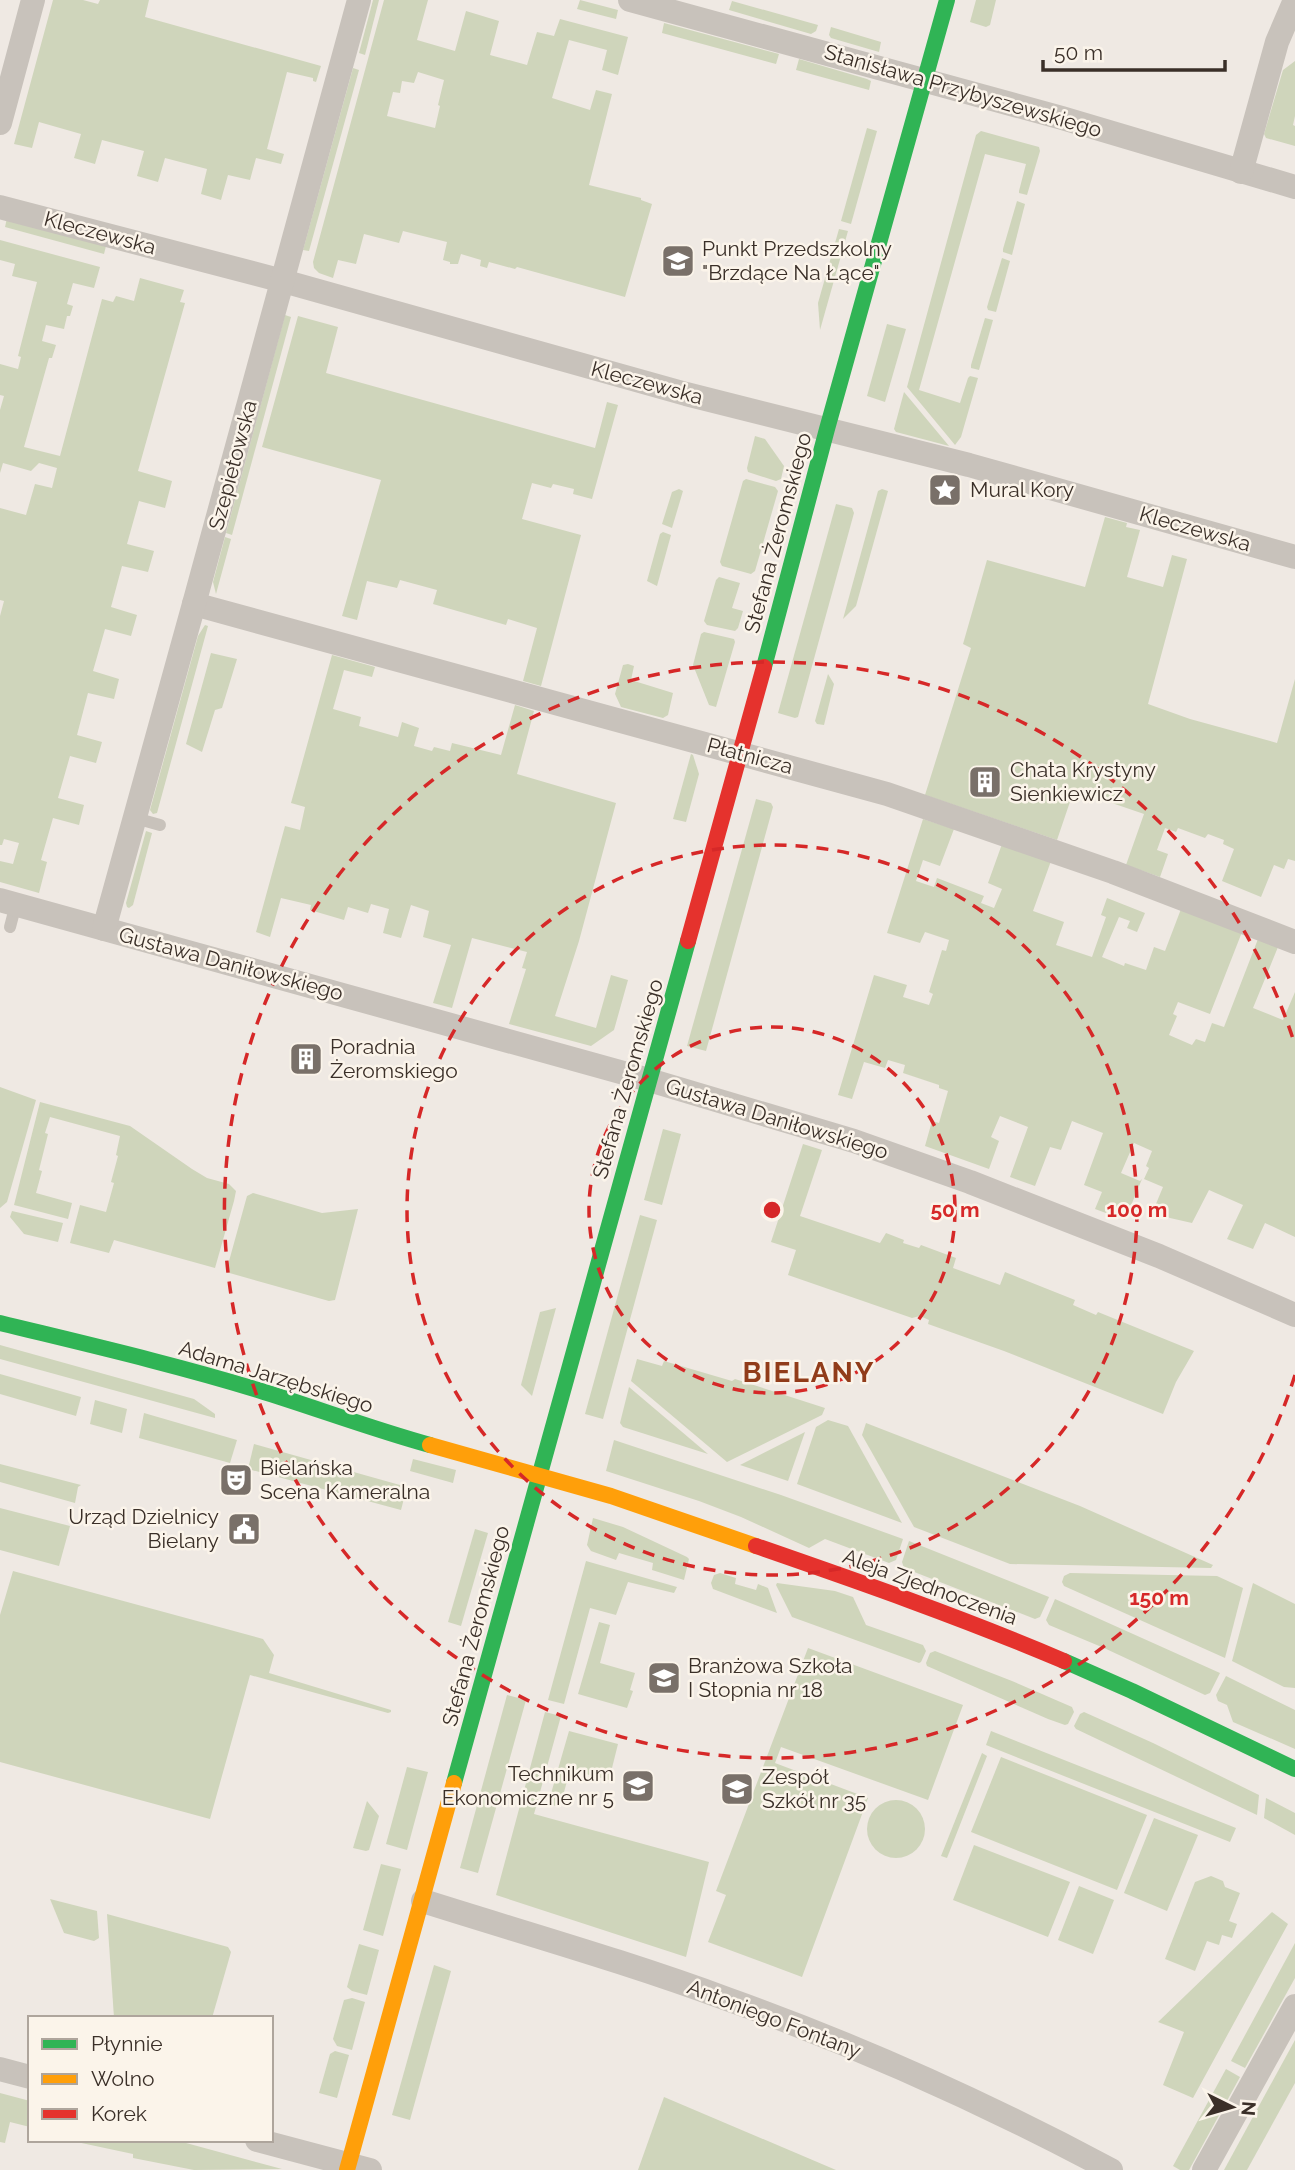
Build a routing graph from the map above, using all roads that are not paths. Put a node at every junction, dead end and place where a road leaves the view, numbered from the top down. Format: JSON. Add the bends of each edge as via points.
{"nodes":[{"id":1,"x":33,"y":0,"type":"edge"},
{"id":2,"x":359,"y":0,"type":"edge"},
{"id":3,"x":630,"y":0,"type":"edge"},
{"id":4,"x":947,"y":0,"type":"edge"},
{"id":5,"x":1295,"y":0,"type":"edge"},
{"id":6,"x":925,"y":80,"type":"junction"},
{"id":7,"x":0,"y":123,"type":"edge"},
{"id":8,"x":1241,"y":172,"type":"junction"},
{"id":9,"x":1295,"y":187,"type":"edge"},
{"id":10,"x":0,"y":207,"type":"edge"},
{"id":11,"x":283,"y":281,"type":"junction"},
{"id":12,"x":827,"y":429,"type":"junction"},
{"id":13,"x":1295,"y":557,"type":"edge"},
{"id":14,"x":194,"y":604,"type":"junction"},
{"id":15,"x":741,"y":754,"type":"junction"},
{"id":16,"x":135,"y":818,"type":"junction"},
{"id":17,"x":160,"y":825,"type":"dead end"},
{"id":18,"x":9,"y":911,"type":"edge"},
{"id":19,"x":104,"y":929,"type":"junction"},
{"id":20,"x":1295,"y":942,"type":"edge"},
{"id":21,"x":649,"y":1080,"type":"junction"},
{"id":22,"x":1295,"y":1315,"type":"edge"},
{"id":23,"x":0,"y":1323,"type":"edge"},
{"id":24,"x":539,"y":1475,"type":"junction"},
{"id":25,"x":1295,"y":1769,"type":"edge"},
{"id":26,"x":423,"y":1901,"type":"junction"},
{"id":27,"x":1295,"y":2006,"type":"edge"},
{"id":28,"x":0,"y":2069,"type":"edge"},
{"id":29,"x":28,"y":2076,"type":"edge"},
{"id":30,"x":264,"y":2142,"type":"edge"},
{"id":31,"x":355,"y":2168,"type":"edge"},
{"id":32,"x":1111,"y":2170,"type":"edge"},
{"id":33,"x":1204,"y":2170,"type":"edge"}],
"edges":[{"from":1,"to":7,"type":"street"},
{"from":2,"to":11,"type":"street","name":"Szepietowska"},
{"from":3,"to":6,"type":"street","name":"Stanisława Przybyszewskiego"},
{"from":4,"to":6,"type":"main road","name":"Stefana Żeromskiego"},
{"from":5,"to":8,"type":"street","via":[[1277,42]]},
{"from":6,"to":8,"type":"street","name":"Stanisława Przybyszewskiego"},
{"from":6,"to":12,"type":"main road","name":"Stefana Żeromskiego"},
{"from":8,"to":9,"type":"street","name":"Stanisława Przybyszewskiego"},
{"from":10,"to":11,"type":"street","name":"Kleczewska"},
{"from":11,"to":12,"type":"street","name":"Kleczewska"},
{"from":11,"to":14,"type":"street","name":"Szepietowska"},
{"from":12,"to":13,"type":"street","name":"Kleczewska"},
{"from":12,"to":15,"type":"main road","name":"Stefana Żeromskiego"},
{"from":14,"to":15,"type":"street","name":"Płatnicza"},
{"from":14,"to":16,"type":"street","name":"Szepietowska"},
{"from":15,"to":20,"type":"street","name":"Płatnicza","via":[[898,797]]},
{"from":15,"to":21,"type":"main road","name":"Stefana Żeromskiego"},
{"from":16,"to":17,"type":"lane"},
{"from":16,"to":19,"type":"street","name":"Szepietowska"},
{"from":18,"to":19,"type":"street","name":"Gustawa Daniłowskiego"},
{"from":19,"to":21,"type":"street","name":"Gustawa Daniłowskiego"},
{"from":21,"to":22,"type":"street","name":"Gustawa Daniłowskiego","via":[[843,1137],[970,1182],[1159,1255]]},
{"from":21,"to":24,"type":"main road","name":"Stefana Żeromskiego"},
{"from":23,"to":24,"type":"main road","name":"Adama Jarzębskiego","via":[[257,1390],[372,1429]]},
{"from":24,"to":25,"type":"main road","name":"Aleja Zjednoczenia","via":[[869,1585],[1014,1640]]},
{"from":24,"to":26,"type":"main road","name":"Stefana Żeromskiego"},
{"from":26,"to":31,"type":"main road","name":"Stefana Żeromskiego"},
{"from":26,"to":32,"type":"street","name":"Antoniego Fontany","via":[[726,1998],[825,2036],[990,2108]]},
{"from":27,"to":33,"type":"street"},
{"from":28,"to":29,"type":"street"},
{"from":30,"to":31,"type":"street"}]}
